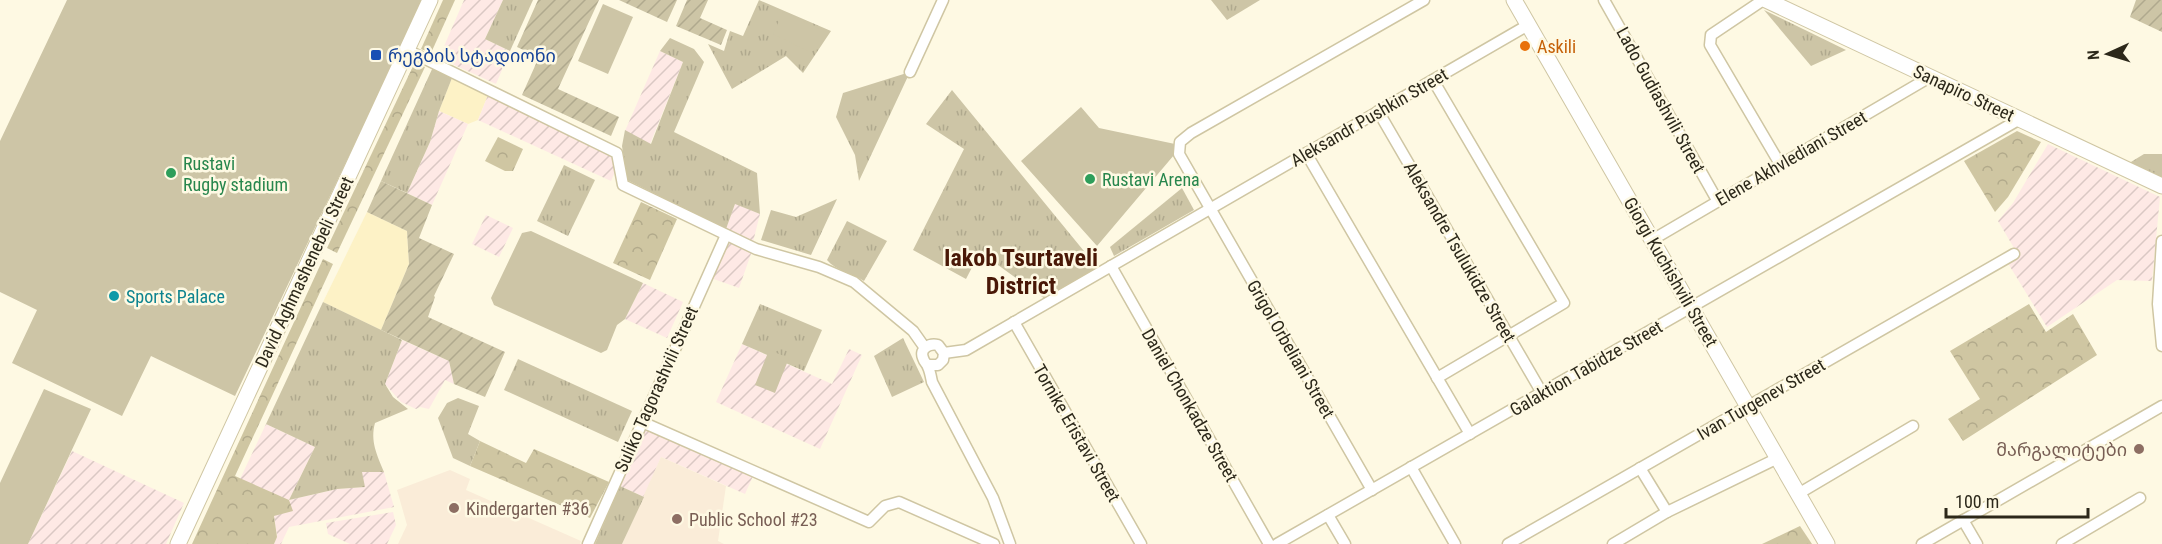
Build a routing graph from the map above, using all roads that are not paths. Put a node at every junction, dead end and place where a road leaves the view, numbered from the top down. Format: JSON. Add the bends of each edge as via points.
{"nodes":[{"id":1,"x":430,"y":0,"type":"edge"},
{"id":2,"x":943,"y":0,"type":"edge"},
{"id":3,"x":1424,"y":0,"type":"edge"},
{"id":4,"x":1514,"y":0,"type":"edge"},
{"id":5,"x":1605,"y":0,"type":"edge"},
{"id":6,"x":1765,"y":0,"type":"edge"},
{"id":7,"x":1528,"y":25,"type":"junction"},
{"id":8,"x":407,"y":50,"type":"junction"},
{"id":9,"x":910,"y":72,"type":"dead end"},
{"id":10,"x":1930,"y":77,"type":"junction"},
{"id":11,"x":1433,"y":80,"type":"junction"},
{"id":12,"x":1378,"y":111,"type":"junction"},
{"id":13,"x":2020,"y":119,"type":"junction"},
{"id":14,"x":1306,"y":153,"type":"junction"},
{"id":15,"x":1780,"y":164,"type":"junction"},
{"id":16,"x":2162,"y":186,"type":"edge"},
{"id":17,"x":1717,"y":200,"type":"junction"},
{"id":18,"x":1210,"y":209,"type":"junction"},
{"id":19,"x":726,"y":235,"type":"junction"},
{"id":20,"x":1652,"y":240,"type":"junction"},
{"id":21,"x":2162,"y":241,"type":"edge"},
{"id":22,"x":2014,"y":254,"type":"dead end"},
{"id":23,"x":1111,"y":266,"type":"junction"},
{"id":24,"x":1691,"y":308,"type":"junction"},
{"id":25,"x":1014,"y":322,"type":"junction"},
{"id":26,"x":1509,"y":336,"type":"junction"},
{"id":27,"x":2162,"y":346,"type":"edge"},
{"id":28,"x":925,"y":348,"type":"junction"},
{"id":29,"x":944,"y":353,"type":"junction"},
{"id":30,"x":928,"y":365,"type":"junction"},
{"id":31,"x":1437,"y":378,"type":"junction"},
{"id":32,"x":1542,"y":393,"type":"junction"},
{"id":33,"x":2162,"y":406,"type":"edge"},
{"id":34,"x":1748,"y":407,"type":"junction"},
{"id":35,"x":642,"y":422,"type":"junction"},
{"id":36,"x":1914,"y":426,"type":"dead end"},
{"id":37,"x":1470,"y":434,"type":"junction"},
{"id":38,"x":1778,"y":458,"type":"junction"},
{"id":39,"x":1411,"y":467,"type":"junction"},
{"id":40,"x":1640,"y":468,"type":"junction"},
{"id":41,"x":1372,"y":490,"type":"junction"},
{"id":42,"x":1798,"y":494,"type":"junction"},
{"id":43,"x":2140,"y":498,"type":"dead end"},
{"id":44,"x":1667,"y":512,"type":"junction"},
{"id":45,"x":1328,"y":515,"type":"junction"},
{"id":46,"x":1964,"y":520,"type":"junction"},
{"id":47,"x":178,"y":544,"type":"edge"},
{"id":48,"x":588,"y":544,"type":"edge"},
{"id":49,"x":994,"y":544,"type":"edge"},
{"id":50,"x":1010,"y":544,"type":"edge"},
{"id":51,"x":1141,"y":544,"type":"edge"},
{"id":52,"x":1269,"y":544,"type":"edge"},
{"id":53,"x":1277,"y":544,"type":"edge"},
{"id":54,"x":1345,"y":544,"type":"edge"},
{"id":55,"x":1455,"y":544,"type":"edge"},
{"id":56,"x":1508,"y":544,"type":"edge"},
{"id":57,"x":1613,"y":544,"type":"edge"},
{"id":58,"x":1827,"y":544,"type":"edge"},
{"id":59,"x":1922,"y":544,"type":"edge"},
{"id":60,"x":1977,"y":544,"type":"edge"},
{"id":61,"x":2062,"y":544,"type":"edge"}],
"edges":[{"from":1,"to":8,"type":"main road","name":"David Aghmashenebeli Street"},
{"from":2,"to":9,"type":"street"},
{"from":3,"to":18,"type":"street","via":[[1180,142],[1179,154]]},
{"from":4,"to":7,"type":"main road","name":"Giorgi Kuchishvili Street"},
{"from":5,"to":17,"type":"street","name":"Lado Gudiashvili Street"},
{"from":6,"to":10,"type":"main road","name":"Sanapiro Street"},
{"from":6,"to":15,"type":"street","via":[[1711,35],[1710,45]]},
{"from":7,"to":11,"type":"street","name":"Aleksandr Pushkin Street"},
{"from":7,"to":20,"type":"main road","name":"Giorgi Kuchishvili Street"},
{"from":8,"to":19,"type":"street","via":[[617,153],[623,185]]},
{"from":8,"to":47,"type":"main road","name":"David Aghmashenebeli Street"},
{"from":10,"to":13,"type":"main road","name":"Sanapiro Street"},
{"from":10,"to":15,"type":"street","name":"Elene Akhvlediani Street"},
{"from":11,"to":12,"type":"street","name":"Aleksandr Pushkin Street"},
{"from":11,"to":26,"type":"street","via":[[1564,303]]},
{"from":12,"to":14,"type":"street","name":"Aleksandr Pushkin Street"},
{"from":12,"to":26,"type":"street","name":"Aleksandre Tsulukidze Street"},
{"from":13,"to":16,"type":"main road","name":"Sanapiro Street"},
{"from":13,"to":24,"type":"street","name":"Galaktion Tabidze Street"},
{"from":14,"to":18,"type":"street","name":"Aleksandr Pushkin Street"},
{"from":14,"to":31,"type":"street"},
{"from":15,"to":17,"type":"street","name":"Elene Akhvlediani Street"},
{"from":17,"to":20,"type":"street","name":"Elene Akhvlediani Street"},
{"from":18,"to":23,"type":"street","name":"Aleksandr Pushkin Street"},
{"from":18,"to":41,"type":"street","name":"Grigol Orbeliani Street"},
{"from":19,"to":28,"type":"street","via":[[854,282],[913,332]]},
{"from":19,"to":35,"type":"street","name":"Suliko Tagorashvili Street"},
{"from":20,"to":24,"type":"main road","name":"Giorgi Kuchishvili Street"},
{"from":21,"to":27,"type":"street","via":[[2158,304]]},
{"from":22,"to":34,"type":"street","name":"Ivan Turgenev Street"},
{"from":23,"to":25,"type":"street","name":"Aleksandr Pushkin Street"},
{"from":23,"to":52,"type":"street","name":"Daniel Chonkadze Street"},
{"from":24,"to":32,"type":"street","name":"Galaktion Tabidze Street"},
{"from":24,"to":34,"type":"main road","name":"Giorgi Kuchishvili Street"},
{"from":25,"to":29,"type":"street","name":"Aleksandr Pushkin Street","via":[[966,350]]},
{"from":25,"to":51,"type":"street","name":"Tornike Eristavi Street"},
{"from":26,"to":31,"type":"street"},
{"from":26,"to":32,"type":"street","name":"Aleksandre Tsulukidze Street"},
{"from":28,"to":29,"type":"street","via":[[934,344]]},
{"from":28,"to":30,"type":"street","via":[[922,357]]},
{"from":29,"to":30,"type":"street","via":[[938,365]]},
{"from":30,"to":50,"type":"street","via":[[932,382],[993,498]]},
{"from":31,"to":37,"type":"street"},
{"from":32,"to":37,"type":"street","name":"Galaktion Tabidze Street"},
{"from":33,"to":46,"type":"street"},
{"from":34,"to":38,"type":"main road","name":"Giorgi Kuchishvili Street"},
{"from":34,"to":40,"type":"street","name":"Ivan Turgenev Street"},
{"from":35,"to":48,"type":"street","name":"Suliko Tagorashvili Street"},
{"from":35,"to":49,"type":"street","via":[[869,522],[885,506],[899,502]]},
{"from":36,"to":42,"type":"street"},
{"from":37,"to":39,"type":"street","name":"Galaktion Tabidze Street"},
{"from":38,"to":42,"type":"main road","name":"Giorgi Kuchishvili Street"},
{"from":38,"to":44,"type":"street"},
{"from":39,"to":41,"type":"street","name":"Galaktion Tabidze Street"},
{"from":39,"to":55,"type":"street"},
{"from":40,"to":44,"type":"street"},
{"from":40,"to":56,"type":"street","name":"Ivan Turgenev Street"},
{"from":41,"to":45,"type":"street","name":"Galaktion Tabidze Street"},
{"from":42,"to":58,"type":"main road","name":"Giorgi Kuchishvili Street"},
{"from":43,"to":61,"type":"street"},
{"from":44,"to":57,"type":"street"},
{"from":45,"to":53,"type":"street","name":"Galaktion Tabidze Street"},
{"from":45,"to":54,"type":"street"},
{"from":46,"to":59,"type":"street"},
{"from":46,"to":60,"type":"street"}]}
